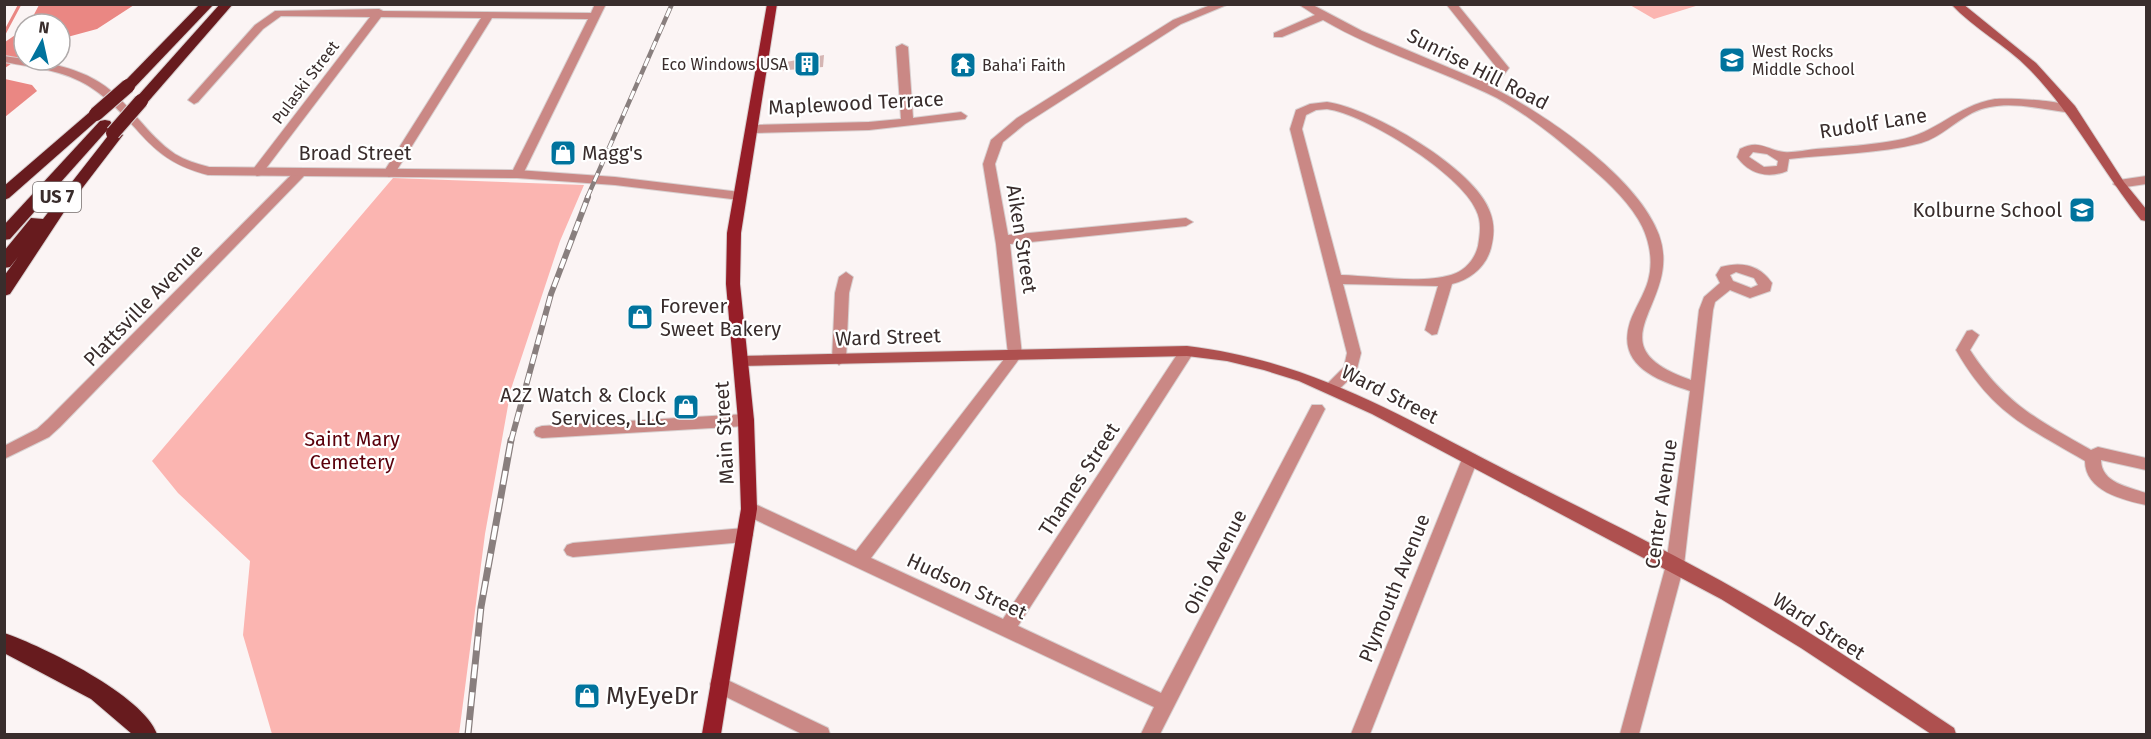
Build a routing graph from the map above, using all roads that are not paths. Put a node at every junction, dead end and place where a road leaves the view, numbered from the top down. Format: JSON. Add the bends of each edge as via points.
{"nodes":[{"id":1,"x":210,"y":4,"type":"edge"},
{"id":2,"x":227,"y":4,"type":"edge"},
{"id":3,"x":772,"y":4,"type":"edge"},
{"id":4,"x":1224,"y":4,"type":"edge"},
{"id":5,"x":1303,"y":4,"type":"edge"},
{"id":6,"x":1451,"y":4,"type":"edge"},
{"id":7,"x":1956,"y":4,"type":"edge"},
{"id":8,"x":598,"y":10,"type":"edge"},
{"id":9,"x":379,"y":12,"type":"junction"},
{"id":10,"x":489,"y":14,"type":"junction"},
{"id":11,"x":1323,"y":16,"type":"junction"},
{"id":12,"x":1278,"y":35,"type":"dead end"},
{"id":13,"x":902,"y":47,"type":"dead end"},
{"id":14,"x":4,"y":59,"type":"edge"},
{"id":15,"x":1475,"y":85,"type":"junction"},
{"id":16,"x":134,"y":93,"type":"junction"},
{"id":17,"x":194,"y":100,"type":"dead end"},
{"id":18,"x":2071,"y":109,"type":"junction"},
{"id":19,"x":961,"y":116,"type":"dead end"},
{"id":20,"x":907,"y":123,"type":"junction"},
{"id":21,"x":107,"y":126,"type":"junction"},
{"id":22,"x":752,"y":129,"type":"junction"},
{"id":23,"x":1780,"y":156,"type":"dead end"},
{"id":24,"x":257,"y":172,"type":"junction"},
{"id":25,"x":300,"y":173,"type":"junction"},
{"id":26,"x":389,"y":173,"type":"junction"},
{"id":27,"x":517,"y":174,"type":"junction"},
{"id":28,"x":2146,"y":180,"type":"edge"},
{"id":29,"x":2119,"y":184,"type":"junction"},
{"id":30,"x":4,"y":195,"type":"edge"},
{"id":31,"x":740,"y":196,"type":"junction"},
{"id":32,"x":2146,"y":218,"type":"edge"},
{"id":33,"x":1186,"y":222,"type":"dead end"},
{"id":34,"x":4,"y":235,"type":"edge"},
{"id":35,"x":1002,"y":240,"type":"junction"},
{"id":36,"x":4,"y":263,"type":"edge"},
{"id":37,"x":846,"y":277,"type":"dead end"},
{"id":38,"x":1336,"y":279,"type":"junction"},
{"id":39,"x":1446,"y":281,"type":"junction"},
{"id":40,"x":1728,"y":284,"type":"dead end"},
{"id":41,"x":4,"y":290,"type":"edge"},
{"id":42,"x":1432,"y":330,"type":"dead end"},
{"id":43,"x":1972,"y":335,"type":"dead end"},
{"id":44,"x":1187,"y":351,"type":"junction"},
{"id":45,"x":1015,"y":355,"type":"junction"},
{"id":46,"x":839,"y":360,"type":"junction"},
{"id":47,"x":740,"y":361,"type":"junction"},
{"id":48,"x":1331,"y":388,"type":"junction"},
{"id":49,"x":1698,"y":388,"type":"junction"},
{"id":50,"x":1317,"y":409,"type":"dead end"},
{"id":51,"x":746,"y":420,"type":"junction"},
{"id":52,"x":542,"y":432,"type":"dead end"},
{"id":53,"x":4,"y":453,"type":"edge"},
{"id":54,"x":2093,"y":458,"type":"junction"},
{"id":55,"x":1470,"y":459,"type":"junction"},
{"id":56,"x":2146,"y":464,"type":"edge"},
{"id":57,"x":2146,"y":498,"type":"edge"},
{"id":58,"x":749,"y":509,"type":"junction"},
{"id":59,"x":744,"y":535,"type":"junction"},
{"id":60,"x":573,"y":550,"type":"dead end"},
{"id":61,"x":859,"y":560,"type":"junction"},
{"id":62,"x":1675,"y":564,"type":"junction"},
{"id":63,"x":1006,"y":629,"type":"junction"},
{"id":64,"x":4,"y":642,"type":"edge"},
{"id":65,"x":719,"y":684,"type":"junction"},
{"id":66,"x":1166,"y":704,"type":"junction"},
{"id":67,"x":146,"y":735,"type":"edge"},
{"id":68,"x":711,"y":735,"type":"edge"},
{"id":69,"x":821,"y":735,"type":"edge"},
{"id":70,"x":1150,"y":735,"type":"edge"},
{"id":71,"x":1360,"y":735,"type":"edge"},
{"id":72,"x":1630,"y":735,"type":"edge"},
{"id":73,"x":1947,"y":735,"type":"edge"}],
"edges":[{"from":1,"to":16,"type":"highway"},
{"from":2,"to":16,"type":"highway"},
{"from":3,"to":22,"type":"main road","name":"Main Street"},
{"from":4,"to":35,"type":"street","name":"Aiken Street","via":[[1177,22],[997,140],[989,164]]},
{"from":5,"to":11,"type":"street","name":"Sunrise Hill Road"},
{"from":6,"to":15,"type":"street","via":[[1503,68],[1496,78]]},
{"from":7,"to":18,"type":"main road","via":[[2032,65]]},
{"from":8,"to":10,"type":"street"},
{"from":8,"to":27,"type":"street"},
{"from":9,"to":10,"type":"street"},
{"from":9,"to":17,"type":"street","via":[[279,13],[259,27]]},
{"from":9,"to":24,"type":"street","name":"Pulaski Street"},
{"from":10,"to":26,"type":"street"},
{"from":11,"to":12,"type":"street"},
{"from":11,"to":15,"type":"street","name":"Sunrise Hill Road"},
{"from":13,"to":20,"type":"street"},
{"from":14,"to":24,"type":"street","name":"Broad Street","via":[[40,65],[88,81],[107,94],[165,153],[184,164],[208,171]]},
{"from":15,"to":49,"type":"street","name":"Sunrise Hill Road","via":[[1529,112],[1625,192],[1642,215],[1658,260],[1656,279],[1632,342],[1642,362],[1670,379]]},
{"from":16,"to":21,"type":"highway","bridge":true},
{"from":16,"to":21,"type":"highway","bridge":true},
{"from":18,"to":23,"type":"street","name":"Rudolf Lane","via":[[1989,104],[1971,109],[1945,130],[1914,141]]},
{"from":18,"to":29,"type":"main road"},
{"from":19,"to":20,"type":"street","name":"Maplewood Terrace"},
{"from":20,"to":22,"type":"street","name":"Maplewood Terrace"},
{"from":21,"to":30,"type":"highway"},
{"from":21,"to":34,"type":"highway","number":"US 7"},
{"from":21,"to":36,"type":"highway","number":"US 7"},
{"from":21,"to":41,"type":"highway"},
{"from":22,"to":31,"type":"main road","name":"Main Street"},
{"from":24,"to":25,"type":"street","name":"Broad Street"},
{"from":25,"to":26,"type":"street","name":"Broad Street"},
{"from":25,"to":53,"type":"street","name":"Plattsville Avenue","via":[[54,423]]},
{"from":26,"to":27,"type":"street","name":"Broad Street"},
{"from":27,"to":31,"type":"street","name":"Broad Street","via":[[619,181]]},
{"from":28,"to":29,"type":"street"},
{"from":29,"to":32,"type":"main road"},
{"from":31,"to":47,"type":"main road","name":"Main Street","via":[[733,270]]},
{"from":33,"to":35,"type":"street"},
{"from":35,"to":45,"type":"street","name":"Aiken Street"},
{"from":37,"to":46,"type":"street"},
{"from":38,"to":39,"type":"street"},
{"from":38,"to":39,"type":"street","via":[[1296,129],[1300,113],[1317,106],[1342,108],[1418,147],[1448,168],[1473,195],[1485,218],[1486,246],[1471,270]]},
{"from":38,"to":48,"type":"street","via":[[1354,358],[1351,369]]},
{"from":39,"to":42,"type":"street"},
{"from":40,"to":49,"type":"street","name":"Center Avenue","via":[[1709,300],[1706,310]]},
{"from":43,"to":54,"type":"street","via":[[1963,350],[1990,389],[2005,404]]},
{"from":44,"to":45,"type":"main road","name":"Ward Street"},
{"from":44,"to":48,"type":"main road","name":"Ward Street","via":[[1254,360]]},
{"from":44,"to":63,"type":"street","name":"Thames Street"},
{"from":45,"to":46,"type":"main road","name":"Ward Street"},
{"from":45,"to":61,"type":"street"},
{"from":46,"to":47,"type":"main road","name":"Ward Street"},
{"from":47,"to":51,"type":"main road","name":"Main Street"},
{"from":48,"to":55,"type":"main road","name":"Ward Street"},
{"from":49,"to":62,"type":"street","name":"Center Avenue"},
{"from":50,"to":66,"type":"street","name":"Ohio Avenue"},
{"from":51,"to":52,"type":"street"},
{"from":51,"to":58,"type":"main road","name":"Main Street"},
{"from":54,"to":56,"type":"street","via":[[2098,453],[2108,453]]},
{"from":54,"to":57,"type":"street","via":[[2094,473],[2108,486]]},
{"from":55,"to":62,"type":"main road","name":"Ward Street"},
{"from":55,"to":71,"type":"street","name":"Plymouth Avenue"},
{"from":58,"to":59,"type":"main road","name":"Main Street"},
{"from":58,"to":61,"type":"street","name":"Hudson Street"},
{"from":59,"to":60,"type":"street"},
{"from":59,"to":65,"type":"main road","name":"Main Street"},
{"from":61,"to":63,"type":"street","name":"Hudson Street"},
{"from":62,"to":72,"type":"street","name":"Center Avenue"},
{"from":62,"to":73,"type":"main road","name":"Ward Street","via":[[1761,613]]},
{"from":63,"to":66,"type":"street","name":"Hudson Street"},
{"from":64,"to":67,"type":"highway","via":[[94,690],[127,713]]},
{"from":65,"to":68,"type":"main road","name":"Main Street"},
{"from":65,"to":69,"type":"street"},
{"from":66,"to":70,"type":"street","name":"Ohio Avenue"}]}
